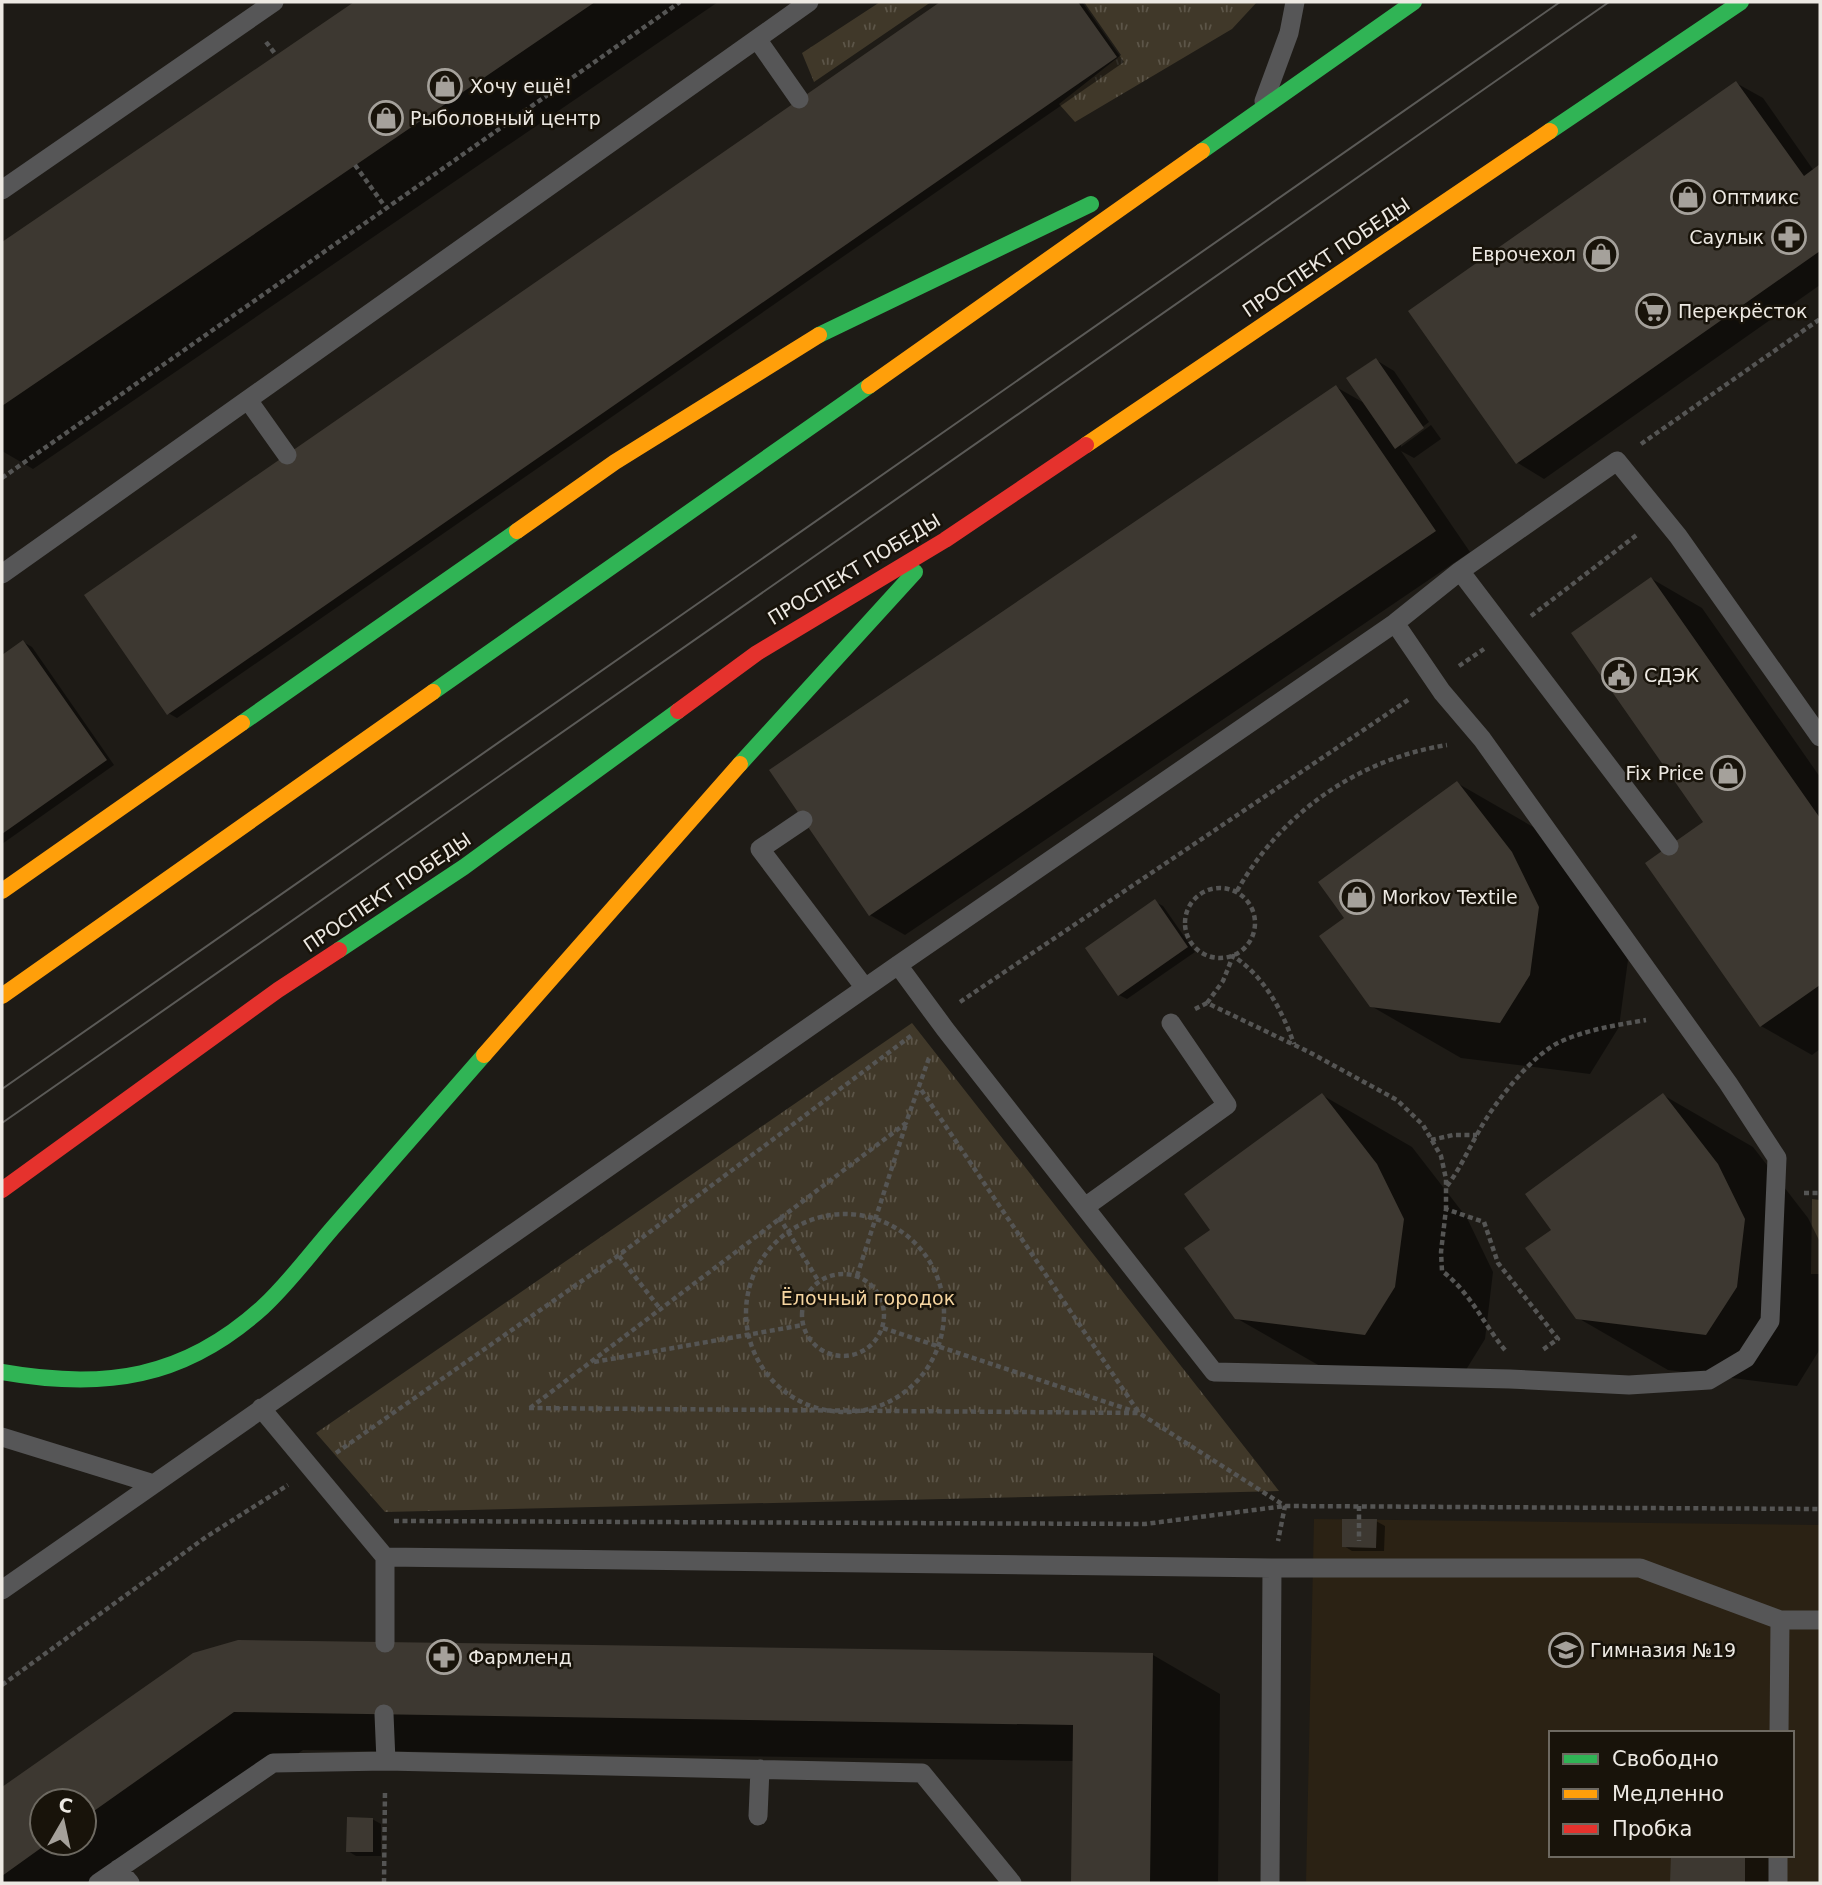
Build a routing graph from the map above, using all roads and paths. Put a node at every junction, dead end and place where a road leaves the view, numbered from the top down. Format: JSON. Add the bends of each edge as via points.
{"nodes":[{"id":1,"x":274,"y":2,"type":"edge"},
{"id":2,"x":680,"y":2,"type":"edge"},
{"id":3,"x":809,"y":2,"type":"edge"},
{"id":4,"x":1295,"y":2,"type":"edge"},
{"id":5,"x":1414,"y":2,"type":"edge"},
{"id":6,"x":1741,"y":2,"type":"edge"},
{"id":7,"x":757,"y":39,"type":"junction"},
{"id":8,"x":799,"y":99,"type":"dead end"},
{"id":9,"x":1261,"y":108,"type":"junction"},
{"id":10,"x":1191,"y":156,"type":"junction"},
{"id":11,"x":355,"y":165,"type":"dead end"},
{"id":12,"x":2,"y":190,"type":"edge"},
{"id":13,"x":386,"y":208,"type":"junction"},
{"id":14,"x":1820,"y":318,"type":"edge"},
{"id":15,"x":248,"y":400,"type":"junction"},
{"id":16,"x":287,"y":454,"type":"dead end"},
{"id":17,"x":1617,"y":461,"type":"junction"},
{"id":18,"x":2,"y":478,"type":"edge"},
{"id":19,"x":1642,"y":496,"type":"junction"},
{"id":20,"x":945,"y":540,"type":"junction"},
{"id":21,"x":1460,"y":571,"type":"junction"},
{"id":22,"x":2,"y":574,"type":"edge"},
{"id":23,"x":1395,"y":623,"type":"junction"},
{"id":24,"x":1507,"y":633,"type":"junction"},
{"id":25,"x":1435,"y":682,"type":"junction"},
{"id":26,"x":1820,"y":737,"type":"edge"},
{"id":27,"x":1482,"y":739,"type":"junction"},
{"id":28,"x":803,"y":820,"type":"dead end"},
{"id":29,"x":1669,"y":846,"type":"dead end"},
{"id":30,"x":2,"y":891,"type":"edge"},
{"id":31,"x":1237,"y":891,"type":"junction"},
{"id":32,"x":1233,"y":956,"type":"junction"},
{"id":33,"x":898,"y":965,"type":"junction"},
{"id":34,"x":865,"y":988,"type":"junction"},
{"id":35,"x":2,"y":996,"type":"edge"},
{"id":36,"x":1207,"y":1003,"type":"junction"},
{"id":37,"x":937,"y":1018,"type":"junction"},
{"id":38,"x":1652,"y":1018,"type":"dead end"},
{"id":39,"x":1171,"y":1023,"type":"joint"},
{"id":40,"x":913,"y":1034,"type":"junction"},
{"id":41,"x":918,"y":1042,"type":"dead end"},
{"id":42,"x":1294,"y":1045,"type":"junction"},
{"id":43,"x":924,"y":1050,"type":"dead end"},
{"id":44,"x":920,"y":1088,"type":"junction"},
{"id":45,"x":906,"y":1123,"type":"junction"},
{"id":46,"x":1477,"y":1135,"type":"junction"},
{"id":47,"x":1431,"y":1140,"type":"junction"},
{"id":48,"x":1446,"y":1187,"type":"junction"},
{"id":49,"x":2,"y":1190,"type":"edge"},
{"id":50,"x":1085,"y":1207,"type":"junction"},
{"id":51,"x":1446,"y":1209,"type":"junction"},
{"id":52,"x":779,"y":1217,"type":"junction"},
{"id":53,"x":875,"y":1219,"type":"junction"},
{"id":54,"x":787,"y":1233,"type":"junction"},
{"id":55,"x":619,"y":1255,"type":"junction"},
{"id":56,"x":857,"y":1276,"type":"junction"},
{"id":57,"x":818,"y":1282,"type":"junction"},
{"id":58,"x":661,"y":1310,"type":"junction"},
{"id":59,"x":803,"y":1325,"type":"junction"},
{"id":60,"x":883,"y":1328,"type":"junction"},
{"id":61,"x":748,"y":1335,"type":"junction"},
{"id":62,"x":939,"y":1347,"type":"junction"},
{"id":63,"x":1506,"y":1351,"type":"junction"},
{"id":64,"x":1516,"y":1352,"type":"dead end"},
{"id":65,"x":1538,"y":1353,"type":"dead end"},
{"id":66,"x":593,"y":1362,"type":"junction"},
{"id":67,"x":2,"y":1371,"type":"edge"},
{"id":68,"x":1510,"y":1379,"type":"junction"},
{"id":69,"x":261,"y":1408,"type":"junction"},
{"id":70,"x":845,"y":1413,"type":"junction"},
{"id":71,"x":1139,"y":1413,"type":"junction"},
{"id":72,"x":2,"y":1437,"type":"edge"},
{"id":73,"x":312,"y":1469,"type":"junction"},
{"id":74,"x":154,"y":1484,"type":"junction"},
{"id":75,"x":1285,"y":1506,"type":"junction"},
{"id":76,"x":1820,"y":1509,"type":"edge"},
{"id":77,"x":355,"y":1521,"type":"junction"},
{"id":78,"x":385,"y":1557,"type":"junction"},
{"id":79,"x":1272,"y":1568,"type":"junction"},
{"id":80,"x":2,"y":1590,"type":"edge"},
{"id":81,"x":1780,"y":1620,"type":"junction"},
{"id":82,"x":1820,"y":1620,"type":"edge"},
{"id":83,"x":385,"y":1643,"type":"dead end"},
{"id":84,"x":2,"y":1685,"type":"edge"},
{"id":85,"x":384,"y":1714,"type":"dead end"},
{"id":86,"x":1779,"y":1731,"type":"edge"},
{"id":87,"x":386,"y":1762,"type":"junction"},
{"id":88,"x":760,"y":1769,"type":"junction"},
{"id":89,"x":758,"y":1816,"type":"dead end"},
{"id":90,"x":1778,"y":1857,"type":"edge"},
{"id":91,"x":124,"y":1876,"type":"edge"},
{"id":92,"x":98,"y":1883,"type":"edge"},
{"id":93,"x":384,"y":1883,"type":"edge"},
{"id":94,"x":1012,"y":1883,"type":"edge"},
{"id":95,"x":1270,"y":1883,"type":"edge"},
{"id":96,"x":1778,"y":1883,"type":"edge"}],
"edges":[{"from":1,"to":12,"type":"lane"},
{"from":2,"to":13,"type":"path"},
{"from":3,"to":7,"type":"lane"},
{"from":4,"to":9,"type":"lane","via":[[1289,33]]},
{"from":5,"to":9,"type":"main road"},
{"from":6,"to":20,"type":"main road","name":"ПРОСПЕКТ ПОБЕДЫ"},
{"from":7,"to":8,"type":"lane"},
{"from":7,"to":15,"type":"lane"},
{"from":9,"to":10,"type":"main road"},
{"from":10,"to":30,"type":"main road","via":[[816,336],[615,462]]},
{"from":10,"to":35,"type":"main road"},
{"from":11,"to":13,"type":"path"},
{"from":13,"to":18,"type":"path"},
{"from":14,"to":17,"type":"path"},
{"from":15,"to":16,"type":"lane"},
{"from":15,"to":22,"type":"lane"},
{"from":17,"to":19,"type":"lane"},
{"from":17,"to":21,"type":"lane"},
{"from":19,"to":24,"type":"path","via":[[1639,533]]},
{"from":19,"to":26,"type":"lane","via":[[1678,536]]},
{"from":20,"to":49,"type":"main road","name":"ПРОСПЕКТ ПОБЕДЫ","via":[[757,653],[464,867],[278,990]]},
{"from":20,"to":67,"type":"main road","via":[[679,831],[264,1306],[208,1348],[164,1370],[104,1381],[48,1381]]},
{"from":21,"to":23,"type":"lane"},
{"from":21,"to":24,"type":"lane"},
{"from":23,"to":25,"type":"lane"},
{"from":23,"to":33,"type":"lane"},
{"from":24,"to":25,"type":"path"},
{"from":24,"to":29,"type":"lane"},
{"from":25,"to":27,"type":"lane"},
{"from":25,"to":37,"type":"path"},
{"from":27,"to":31,"type":"path","via":[[1437,746],[1352,776],[1313,800],[1272,839]]},
{"from":27,"to":68,"type":"lane","via":[[1777,1158],[1770,1321],[1746,1358],[1709,1380],[1629,1385]]},
{"from":28,"to":34,"type":"lane","via":[[760,849]]},
{"from":31,"to":32,"type":"path","via":[[1251,905],[1256,925],[1249,944]]},
{"from":31,"to":32,"type":"path","via":[[1217,888],[1199,895],[1187,911],[1186,931],[1196,948],[1213,957]]},
{"from":32,"to":36,"type":"path"},
{"from":32,"to":42,"type":"path","via":[[1250,967],[1269,993]]},
{"from":33,"to":34,"type":"lane"},
{"from":33,"to":37,"type":"lane"},
{"from":34,"to":69,"type":"lane"},
{"from":36,"to":39,"type":"path"},
{"from":36,"to":42,"type":"path"},
{"from":37,"to":40,"type":"path"},
{"from":37,"to":50,"type":"lane"},
{"from":38,"to":46,"type":"path","via":[[1599,1028],[1559,1042],[1527,1069]]},
{"from":39,"to":50,"type":"lane","via":[[1227,1105]]},
{"from":40,"to":41,"type":"path"},
{"from":40,"to":55,"type":"path"},
{"from":42,"to":47,"type":"path","via":[[1397,1100],[1423,1125]]},
{"from":43,"to":44,"type":"path","via":[[929,1058]]},
{"from":44,"to":45,"type":"path"},
{"from":44,"to":71,"type":"path"},
{"from":45,"to":52,"type":"path"},
{"from":45,"to":53,"type":"path"},
{"from":46,"to":47,"type":"path"},
{"from":46,"to":48,"type":"path"},
{"from":47,"to":48,"type":"path","via":[[1441,1156]]},
{"from":48,"to":51,"type":"path"},
{"from":50,"to":68,"type":"lane","via":[[1214,1372]]},
{"from":51,"to":63,"type":"path","via":[[1442,1271],[1463,1287]]},
{"from":51,"to":65,"type":"path","via":[[1484,1222],[1498,1263],[1558,1339]]},
{"from":52,"to":54,"type":"path"},
{"from":52,"to":58,"type":"path"},
{"from":53,"to":54,"type":"path","via":[[826,1216]]},
{"from":53,"to":56,"type":"path"},
{"from":53,"to":62,"type":"path","via":[[916,1244],[937,1275],[945,1314]]},
{"from":54,"to":57,"type":"path"},
{"from":54,"to":61,"type":"path","via":[[753,1275],[746,1313]]},
{"from":55,"to":58,"type":"path"},
{"from":55,"to":73,"type":"path"},
{"from":56,"to":57,"type":"path","via":[[841,1273]]},
{"from":56,"to":60,"type":"path","via":[[881,1297]]},
{"from":57,"to":59,"type":"path","via":[[804,1301]]},
{"from":58,"to":66,"type":"path"},
{"from":59,"to":60,"type":"path","via":[[810,1340],[822,1350],[846,1356],[868,1348]]},
{"from":59,"to":61,"type":"path"},
{"from":60,"to":62,"type":"path"},
{"from":61,"to":66,"type":"path"},
{"from":61,"to":70,"type":"path","via":[[762,1368],[790,1396],[826,1411]]},
{"from":62,"to":70,"type":"path","via":[[928,1369],[901,1396],[865,1411]]},
{"from":62,"to":71,"type":"path"},
{"from":63,"to":64,"type":"path"},
{"from":63,"to":68,"type":"path"},
{"from":66,"to":70,"type":"path","via":[[529,1408]]},
{"from":69,"to":73,"type":"lane"},
{"from":69,"to":74,"type":"lane"},
{"from":70,"to":71,"type":"path"},
{"from":71,"to":75,"type":"path"},
{"from":72,"to":74,"type":"lane"},
{"from":73,"to":77,"type":"lane"},
{"from":73,"to":84,"type":"path","via":[[206,1537]]},
{"from":74,"to":80,"type":"lane"},
{"from":75,"to":76,"type":"path"},
{"from":75,"to":77,"type":"path","via":[[1145,1524]]},
{"from":77,"to":78,"type":"lane"},
{"from":78,"to":79,"type":"lane"},
{"from":78,"to":83,"type":"lane"},
{"from":79,"to":81,"type":"lane","via":[[1640,1568]]},
{"from":79,"to":95,"type":"lane"},
{"from":81,"to":82,"type":"lane"},
{"from":81,"to":86,"type":"lane"},
{"from":85,"to":87,"type":"lane"},
{"from":87,"to":88,"type":"lane"},
{"from":87,"to":91,"type":"lane","via":[[273,1763]]},
{"from":87,"to":93,"type":"path"},
{"from":88,"to":89,"type":"lane"},
{"from":88,"to":94,"type":"lane","via":[[922,1773]]},
{"from":90,"to":96,"type":"lane"},
{"from":91,"to":92,"type":"lane"}]}
